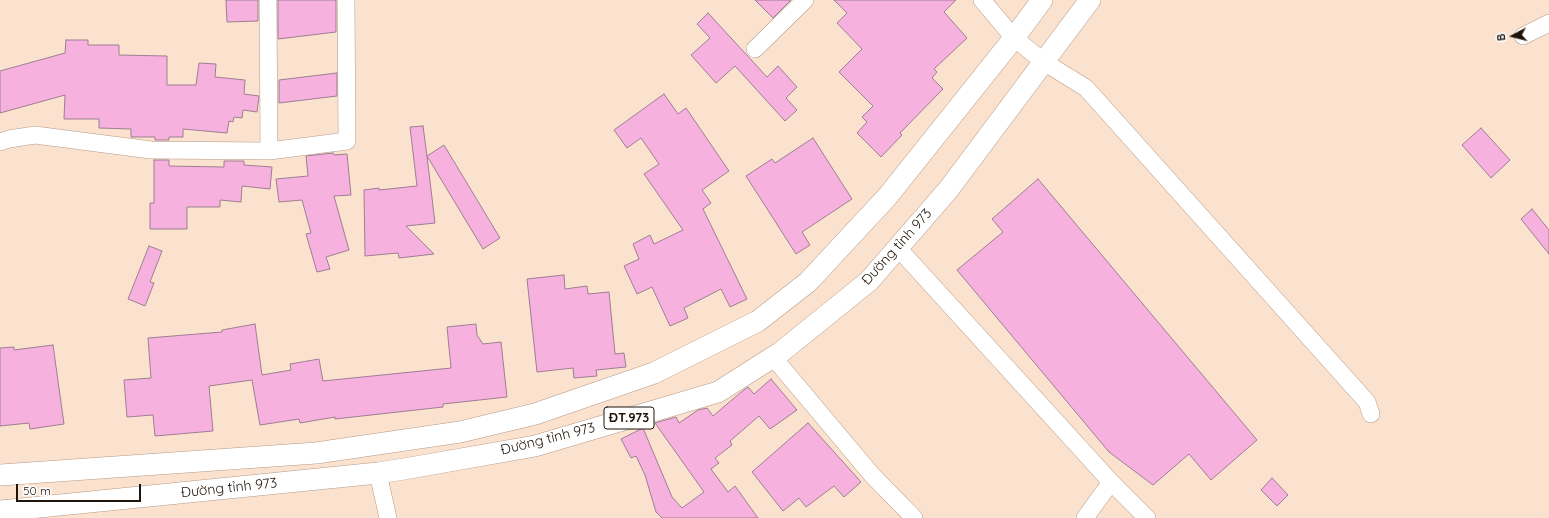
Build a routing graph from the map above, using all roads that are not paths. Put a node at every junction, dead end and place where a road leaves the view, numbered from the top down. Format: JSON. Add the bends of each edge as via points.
{"nodes":[{"id":1,"x":268,"y":0,"type":"edge"},
{"id":2,"x":346,"y":0,"type":"edge"},
{"id":3,"x":805,"y":0,"type":"edge"},
{"id":4,"x":982,"y":0,"type":"edge"},
{"id":5,"x":1042,"y":0,"type":"edge"},
{"id":6,"x":1090,"y":0,"type":"edge"},
{"id":7,"x":1549,"y":23,"type":"edge"},
{"id":8,"x":1523,"y":36,"type":"dead end"},
{"id":9,"x":1014,"y":38,"type":"junction"},
{"id":10,"x":755,"y":49,"type":"dead end"},
{"id":11,"x":1044,"y":62,"type":"junction"},
{"id":12,"x":0,"y":142,"type":"edge"},
{"id":13,"x":269,"y":151,"type":"junction"},
{"id":14,"x":898,"y":248,"type":"junction"},
{"id":15,"x":773,"y":358,"type":"junction"},
{"id":16,"x":1371,"y":414,"type":"dead end"},
{"id":17,"x":401,"y":441,"type":"junction"},
{"id":18,"x":404,"y":469,"type":"junction"},
{"id":19,"x":378,"y":473,"type":"junction"},
{"id":20,"x":0,"y":475,"type":"edge"},
{"id":21,"x":1111,"y":482,"type":"junction"},
{"id":22,"x":0,"y":511,"type":"edge"},
{"id":23,"x":388,"y":518,"type":"edge"},
{"id":24,"x":914,"y":518,"type":"edge"},
{"id":25,"x":1085,"y":518,"type":"edge"},
{"id":26,"x":1148,"y":518,"type":"edge"}],
"edges":[{"from":1,"to":13,"type":"street"},
{"from":2,"to":13,"type":"street","via":[[347,141]]},
{"from":3,"to":10,"type":"street"},
{"from":4,"to":9,"type":"street"},
{"from":5,"to":9,"type":"main road","name":"Đường tỉnh 973","number":"ĐT.973"},
{"from":6,"to":11,"type":"main road","name":"Đường tỉnh 973","number":"ĐT.973"},
{"from":7,"to":8,"type":"street"},
{"from":9,"to":11,"type":"street"},
{"from":9,"to":17,"type":"main road","name":"Đường tỉnh 973","number":"ĐT.973","via":[[887,197],[808,282],[758,321],[654,373],[535,414],[460,432]]},
{"from":11,"to":14,"type":"main road","name":"Đường tỉnh 973","number":"ĐT.973","via":[[948,190]]},
{"from":11,"to":16,"type":"street","via":[[1086,88],[1367,402]]},
{"from":12,"to":13,"type":"street","via":[[35,135],[150,150]]},
{"from":14,"to":15,"type":"main road","name":"Đường tỉnh 973","number":"ĐT.973","via":[[869,281]]},
{"from":14,"to":21,"type":"street"},
{"from":15,"to":18,"type":"main road","name":"Đường tỉnh 973","number":"ĐT.973","via":[[718,392],[535,446]]},
{"from":15,"to":24,"type":"street","via":[[872,475]]},
{"from":17,"to":18,"type":"main road"},
{"from":17,"to":20,"type":"main road","name":"Đường tỉnh 973","number":"ĐT.973","via":[[316,453]]},
{"from":18,"to":19,"type":"main road","name":"Đường tỉnh 973","number":"ĐT.973"},
{"from":19,"to":22,"type":"main road","name":"Đường tỉnh 973","number":"ĐT.973"},
{"from":19,"to":23,"type":"street"},
{"from":21,"to":25,"type":"street"},
{"from":21,"to":26,"type":"street"}]}
